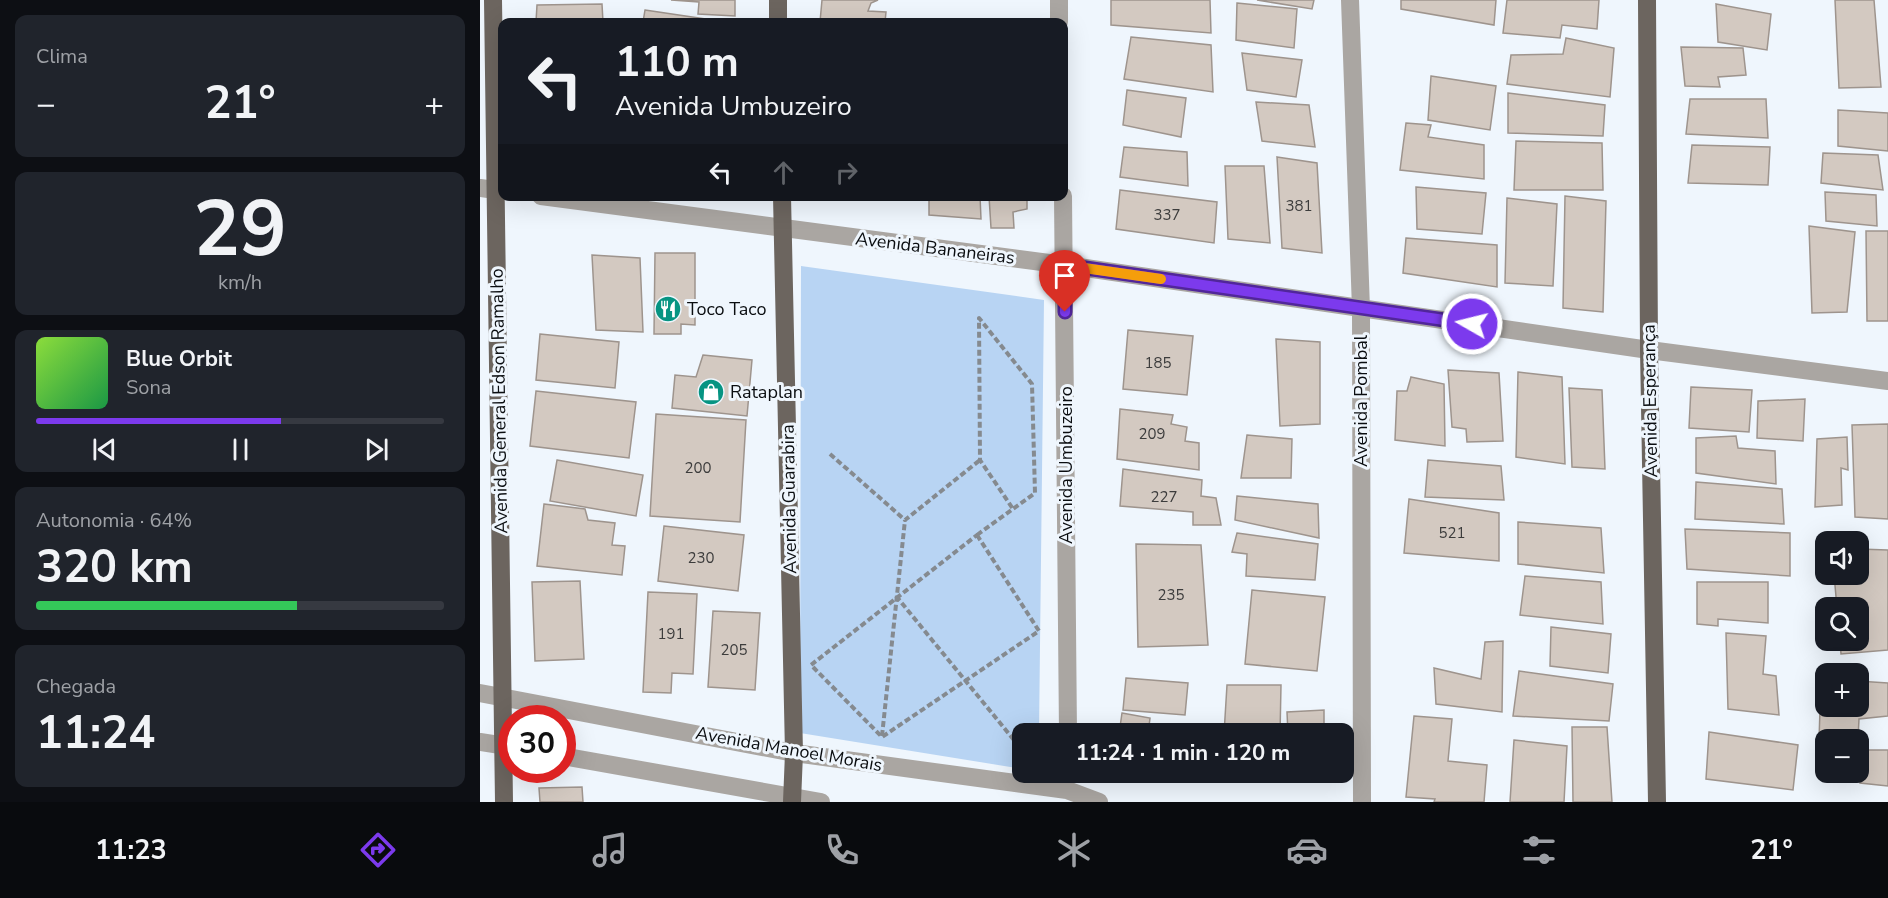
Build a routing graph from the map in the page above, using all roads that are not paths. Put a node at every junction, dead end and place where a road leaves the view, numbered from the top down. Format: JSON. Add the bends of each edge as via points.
{"nodes":[{"id":1,"x":494,"y":0,"type":"edge"},
{"id":2,"x":778,"y":0,"type":"edge"},
{"id":3,"x":1059,"y":0,"type":"edge"},
{"id":4,"x":1350,"y":0,"type":"edge"},
{"id":5,"x":1647,"y":0,"type":"edge"},
{"id":6,"x":778,"y":18,"type":"edge"},
{"id":7,"x":1059,"y":18,"type":"edge"},
{"id":8,"x":487,"y":32,"type":"edge"},
{"id":9,"x":493,"y":190,"type":"edge"},
{"id":10,"x":577,"y":201,"type":"edge"},
{"id":11,"x":782,"y":201,"type":"edge"},
{"id":12,"x":1064,"y":201,"type":"edge"},
{"id":13,"x":783,"y":230,"type":"junction"},
{"id":14,"x":1065,"y":265,"type":"junction"},
{"id":15,"x":1361,"y":309,"type":"junction"},
{"id":16,"x":1648,"y":350,"type":"junction"},
{"id":17,"x":1888,"y":381,"type":"edge"},
{"id":18,"x":480,"y":693,"type":"edge"},
{"id":19,"x":501,"y":696,"type":"junction"},
{"id":20,"x":502,"y":705,"type":"edge"},
{"id":21,"x":1068,"y":723,"type":"edge"},
{"id":22,"x":480,"y":742,"type":"edge"},
{"id":23,"x":498,"y":745,"type":"edge"},
{"id":24,"x":794,"y":753,"type":"junction"},
{"id":25,"x":576,"y":759,"type":"edge"},
{"id":26,"x":505,"y":783,"type":"edge"},
{"id":27,"x":1067,"y":788,"type":"edge"},
{"id":28,"x":792,"y":800,"type":"edge"},
{"id":29,"x":504,"y":802,"type":"edge"},
{"id":30,"x":821,"y":802,"type":"edge"},
{"id":31,"x":1099,"y":802,"type":"edge"},
{"id":32,"x":1362,"y":802,"type":"edge"},
{"id":33,"x":1657,"y":802,"type":"edge"}],
"edges":[{"from":1,"to":8,"type":"main road","name":"Avenida General Edson Ramalho"},
{"from":2,"to":6,"type":"main road"},
{"from":3,"to":7,"type":"street"},
{"from":4,"to":15,"type":"street","name":"Avenida Pombal"},
{"from":5,"to":16,"type":"main road","name":"Avenida Esperança"},
{"from":8,"to":9,"type":"main road","name":"Avenida General Edson Ramalho"},
{"from":9,"to":19,"type":"main road","name":"Avenida General Edson Ramalho"},
{"from":10,"to":13,"type":"street","name":"Avenida Bananeiras"},
{"from":11,"to":13,"type":"main road","name":"Avenida Guarabira"},
{"from":12,"to":14,"type":"street","name":"Avenida Umbuzeiro"},
{"from":13,"to":14,"type":"street","name":"Avenida Bananeiras"},
{"from":13,"to":24,"type":"main road","name":"Avenida Guarabira"},
{"from":14,"to":15,"type":"street","name":"Avenida Bananeiras"},
{"from":14,"to":21,"type":"street","name":"Avenida Umbuzeiro"},
{"from":15,"to":16,"type":"street","name":"Avenida Bananeiras"},
{"from":15,"to":32,"type":"street","name":"Avenida Pombal"},
{"from":16,"to":17,"type":"street","name":"Avenida Bananeiras"},
{"from":16,"to":33,"type":"main road","name":"Avenida Esperança"},
{"from":18,"to":19,"type":"street","name":"Avenida Manoel Morais"},
{"from":19,"to":20,"type":"main road","name":"Avenida General Edson Ramalho"},
{"from":19,"to":24,"type":"street","name":"Avenida Manoel Morais"},
{"from":22,"to":23,"type":"street"},
{"from":24,"to":27,"type":"street","name":"Avenida Manoel Morais"},
{"from":24,"to":28,"type":"main road","name":"Avenida Guarabira"},
{"from":25,"to":28,"type":"street"},
{"from":26,"to":29,"type":"main road","name":"Avenida General Edson Ramalho"},
{"from":27,"to":31,"type":"street","name":"Avenida Manoel Morais"},
{"from":28,"to":30,"type":"street"}]}
